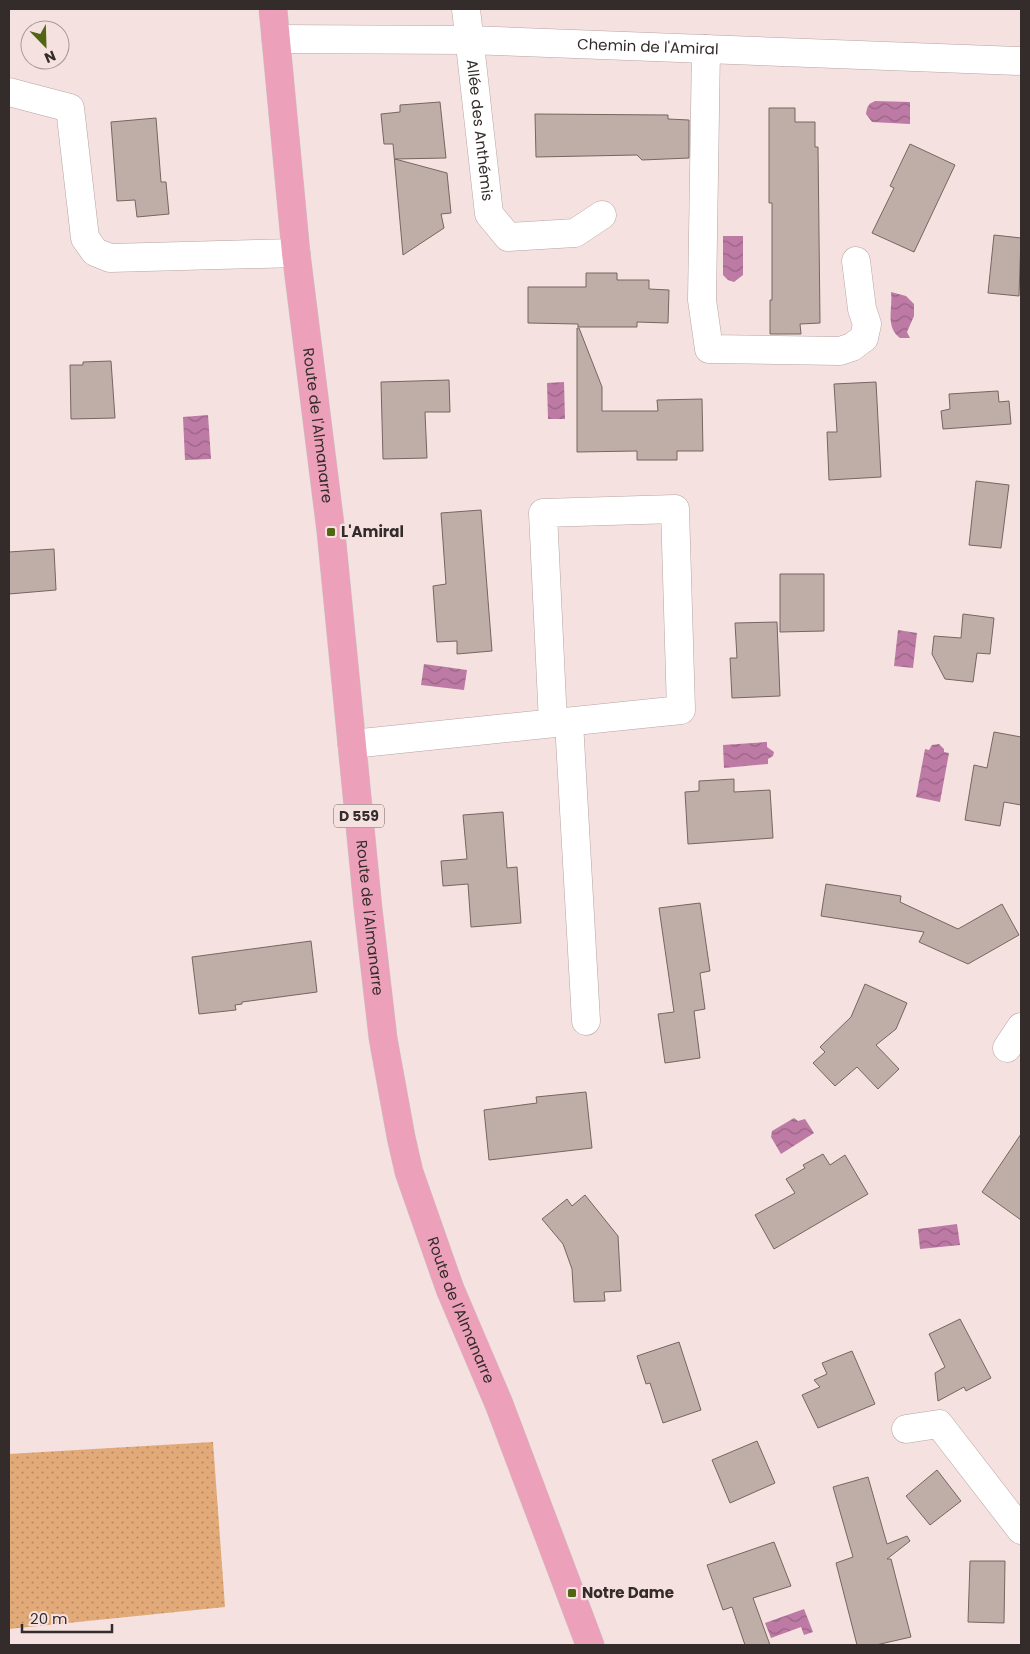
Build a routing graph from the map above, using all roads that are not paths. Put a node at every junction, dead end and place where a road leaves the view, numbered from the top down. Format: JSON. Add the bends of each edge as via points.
{"nodes":[{"id":1,"x":273,"y":9,"type":"edge"},
{"id":2,"x":466,"y":9,"type":"edge"},
{"id":3,"x":276,"y":39,"type":"junction"},
{"id":4,"x":468,"y":40,"type":"junction"},
{"id":5,"x":706,"y":49,"type":"junction"},
{"id":6,"x":1021,"y":61,"type":"edge"},
{"id":7,"x":9,"y":92,"type":"edge"},
{"id":8,"x":602,"y":215,"type":"dead end"},
{"id":9,"x":296,"y":253,"type":"junction"},
{"id":10,"x":856,"y":261,"type":"dead end"},
{"id":11,"x":561,"y":722,"type":"junction"},
{"id":12,"x":352,"y":744,"type":"junction"},
{"id":13,"x":586,"y":1021,"type":"dead end"},
{"id":14,"x":906,"y":1429,"type":"dead end"},
{"id":15,"x":1021,"y":1530,"type":"edge"},
{"id":16,"x":590,"y":1645,"type":"edge"}],
"edges":[{"from":1,"to":3,"type":"main road","name":"Route de l'Almanarre","number":"D 559"},
{"from":2,"to":4,"type":"street"},
{"from":3,"to":4,"type":"street","name":"Chemin de l'Amiral"},
{"from":3,"to":9,"type":"main road","name":"Route de l'Almanarre","number":"D 559"},
{"from":4,"to":5,"type":"street","name":"Chemin de l'Amiral"},
{"from":4,"to":8,"type":"street","name":"Allée des Anthémis","via":[[490,214],[508,236],[575,233]]},
{"from":5,"to":6,"type":"street","name":"Chemin de l'Amiral"},
{"from":5,"to":10,"type":"street","via":[[702,300],[709,349],[840,351],[852,347],[864,338],[867,324]]},
{"from":7,"to":9,"type":"street","via":[[70,108],[86,238],[95,252],[110,258]]},
{"from":9,"to":12,"type":"main road","name":"Route de l'Almanarre","number":"D 559","via":[[329,516]]},
{"from":11,"to":11,"type":"street","via":[[681,710],[675,509],[543,513]]},
{"from":11,"to":12,"type":"street"},
{"from":11,"to":13,"type":"street"},
{"from":12,"to":16,"type":"main road","name":"Route de l'Almanarre","number":"D 559","via":[[383,1038],[409,1172],[450,1289],[500,1404]]},
{"from":14,"to":15,"type":"street","via":[[939,1424]]}]}
